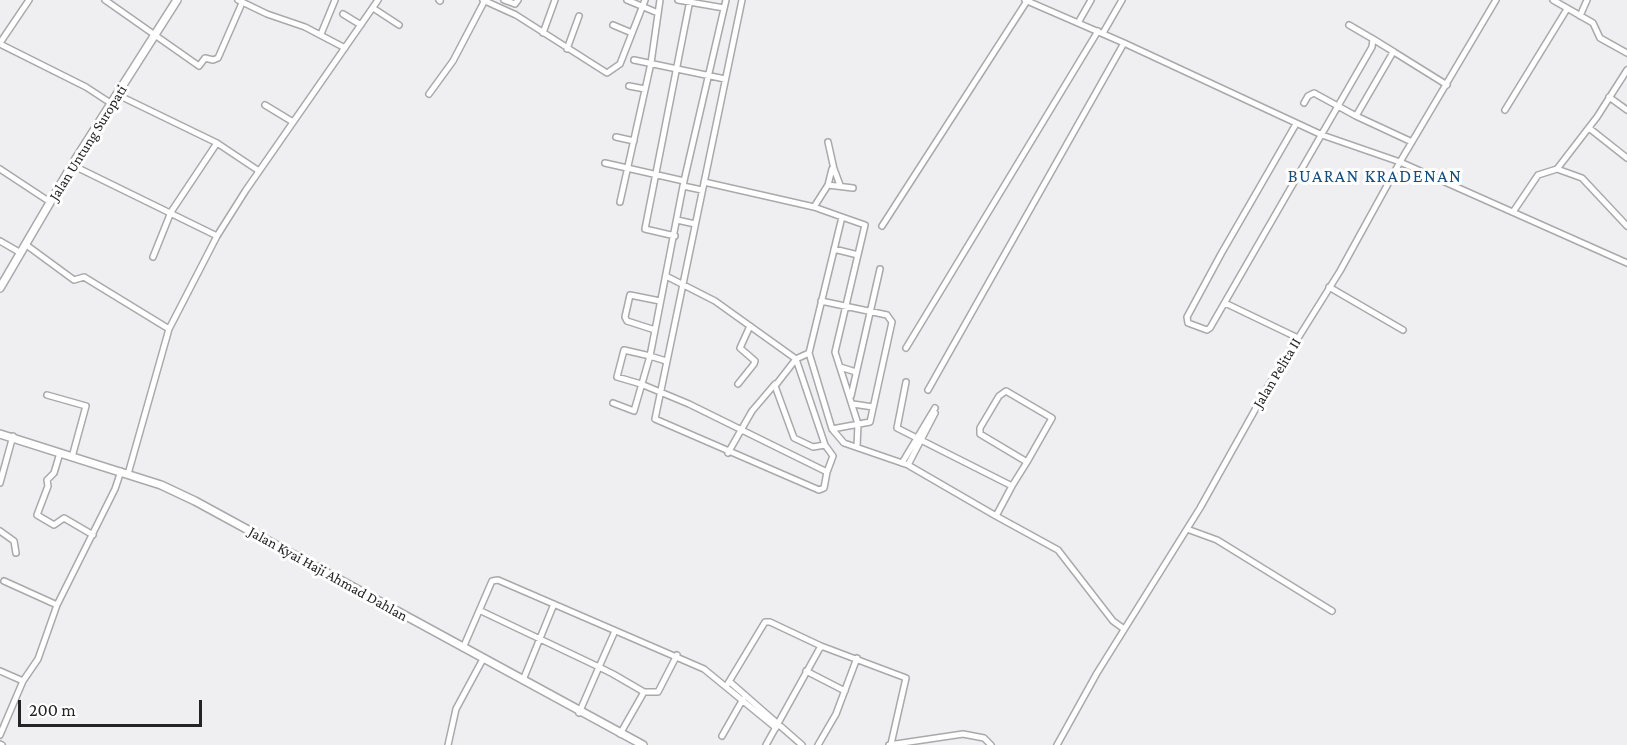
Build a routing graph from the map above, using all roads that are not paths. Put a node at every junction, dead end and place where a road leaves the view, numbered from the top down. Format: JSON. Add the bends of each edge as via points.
{"nodes":[{"id":1,"x":29,"y":0,"type":"edge"},
{"id":2,"x":105,"y":0,"type":"edge"},
{"id":3,"x":177,"y":0,"type":"edge"},
{"id":4,"x":335,"y":0,"type":"edge"},
{"id":5,"x":378,"y":0,"type":"edge"},
{"id":6,"x":504,"y":0,"type":"edge"},
{"id":7,"x":518,"y":0,"type":"edge"},
{"id":8,"x":555,"y":0,"type":"edge"},
{"id":9,"x":627,"y":0,"type":"edge"},
{"id":10,"x":645,"y":0,"type":"edge"},
{"id":11,"x":660,"y":0,"type":"edge"},
{"id":12,"x":678,"y":0,"type":"edge"},
{"id":13,"x":726,"y":0,"type":"edge"},
{"id":14,"x":742,"y":0,"type":"edge"},
{"id":15,"x":1026,"y":0,"type":"edge"},
{"id":16,"x":1091,"y":0,"type":"edge"},
{"id":17,"x":1122,"y":0,"type":"edge"},
{"id":18,"x":1496,"y":0,"type":"edge"},
{"id":19,"x":1552,"y":0,"type":"edge"},
{"id":20,"x":1587,"y":0,"type":"edge"},
{"id":21,"x":484,"y":1,"type":"edge"},
{"id":22,"x":689,"y":1,"type":"edge"},
{"id":23,"x":240,"y":2,"type":"edge"},
{"id":24,"x":373,"y":8,"type":"junction"},
{"id":25,"x":644,"y":8,"type":"junction"},
{"id":26,"x":724,"y":9,"type":"junction"},
{"id":27,"x":1567,"y":9,"type":"junction"},
{"id":28,"x":658,"y":13,"type":"junction"},
{"id":29,"x":343,"y":14,"type":"dead end"},
{"id":30,"x":579,"y":16,"type":"dead end"},
{"id":31,"x":1580,"y":16,"type":"junction"},
{"id":32,"x":1078,"y":23,"type":"junction"},
{"id":33,"x":361,"y":25,"type":"junction"},
{"id":34,"x":399,"y":25,"type":"dead end"},
{"id":35,"x":613,"y":25,"type":"dead end"},
{"id":36,"x":1349,"y":25,"type":"dead end"},
{"id":37,"x":1100,"y":32,"type":"junction"},
{"id":38,"x":543,"y":33,"type":"junction"},
{"id":39,"x":632,"y":33,"type":"junction"},
{"id":40,"x":321,"y":34,"type":"junction"},
{"id":41,"x":154,"y":37,"type":"junction"},
{"id":42,"x":1373,"y":39,"type":"junction"},
{"id":43,"x":1124,"y":43,"type":"junction"},
{"id":44,"x":0,"y":44,"type":"edge"},
{"id":45,"x":345,"y":48,"type":"junction"},
{"id":46,"x":567,"y":49,"type":"junction"},
{"id":47,"x":1394,"y":52,"type":"junction"},
{"id":48,"x":1627,"y":53,"type":"edge"},
{"id":49,"x":634,"y":60,"type":"dead end"},
{"id":50,"x":651,"y":63,"type":"junction"},
{"id":51,"x":676,"y":69,"type":"junction"},
{"id":52,"x":1627,"y":71,"type":"edge"},
{"id":53,"x":708,"y":77,"type":"junction"},
{"id":54,"x":725,"y":79,"type":"junction"},
{"id":55,"x":1447,"y":85,"type":"junction"},
{"id":56,"x":629,"y":86,"type":"dead end"},
{"id":57,"x":645,"y":89,"type":"junction"},
{"id":58,"x":429,"y":94,"type":"dead end"},
{"id":59,"x":118,"y":95,"type":"junction"},
{"id":60,"x":1609,"y":97,"type":"junction"},
{"id":61,"x":1304,"y":103,"type":"dead end"},
{"id":62,"x":112,"y":104,"type":"junction"},
{"id":63,"x":265,"y":105,"type":"dead end"},
{"id":64,"x":1336,"y":106,"type":"junction"},
{"id":65,"x":1504,"y":110,"type":"dead end"},
{"id":66,"x":1627,"y":110,"type":"edge"},
{"id":67,"x":1356,"y":116,"type":"junction"},
{"id":68,"x":293,"y":122,"type":"junction"},
{"id":69,"x":1296,"y":123,"type":"junction"},
{"id":70,"x":1589,"y":128,"type":"junction"},
{"id":71,"x":1322,"y":135,"type":"junction"},
{"id":72,"x":616,"y":137,"type":"dead end"},
{"id":73,"x":634,"y":141,"type":"junction"},
{"id":74,"x":828,"y":142,"type":"dead end"},
{"id":75,"x":1412,"y":142,"type":"junction"},
{"id":76,"x":217,"y":143,"type":"junction"},
{"id":77,"x":1627,"y":158,"type":"edge"},
{"id":78,"x":1400,"y":162,"type":"junction"},
{"id":79,"x":605,"y":163,"type":"dead end"},
{"id":80,"x":72,"y":165,"type":"junction"},
{"id":81,"x":628,"y":168,"type":"junction"},
{"id":82,"x":834,"y":169,"type":"junction"},
{"id":83,"x":1557,"y":169,"type":"junction"},
{"id":84,"x":0,"y":170,"type":"edge"},
{"id":85,"x":260,"y":171,"type":"junction"},
{"id":86,"x":655,"y":175,"type":"junction"},
{"id":87,"x":704,"y":183,"type":"junction"},
{"id":88,"x":684,"y":184,"type":"junction"},
{"id":89,"x":828,"y":185,"type":"junction"},
{"id":90,"x":840,"y":185,"type":"junction"},
{"id":91,"x":853,"y":188,"type":"dead end"},
{"id":92,"x":702,"y":190,"type":"junction"},
{"id":93,"x":50,"y":202,"type":"junction"},
{"id":94,"x":620,"y":202,"type":"dead end"},
{"id":95,"x":814,"y":207,"type":"junction"},
{"id":96,"x":171,"y":212,"type":"junction"},
{"id":97,"x":1515,"y":213,"type":"junction"},
{"id":98,"x":842,"y":217,"type":"junction"},
{"id":99,"x":678,"y":220,"type":"junction"},
{"id":100,"x":695,"y":224,"type":"junction"},
{"id":101,"x":882,"y":226,"type":"dead end"},
{"id":102,"x":1627,"y":226,"type":"edge"},
{"id":103,"x":218,"y":236,"type":"junction"},
{"id":104,"x":675,"y":236,"type":"junction"},
{"id":105,"x":0,"y":241,"type":"edge"},
{"id":106,"x":25,"y":244,"type":"junction"},
{"id":107,"x":834,"y":249,"type":"junction"},
{"id":108,"x":19,"y":252,"type":"junction"},
{"id":109,"x":858,"y":255,"type":"junction"},
{"id":110,"x":153,"y":257,"type":"dead end"},
{"id":111,"x":1627,"y":263,"type":"edge"},
{"id":112,"x":880,"y":269,"type":"dead end"},
{"id":113,"x":3,"y":276,"type":"edge"},
{"id":114,"x":666,"y":276,"type":"junction"},
{"id":115,"x":682,"y":282,"type":"junction"},
{"id":116,"x":1329,"y":287,"type":"junction"},
{"id":117,"x":0,"y":288,"type":"edge"},
{"id":118,"x":660,"y":301,"type":"junction"},
{"id":119,"x":821,"y":301,"type":"junction"},
{"id":120,"x":1225,"y":303,"type":"junction"},
{"id":121,"x":845,"y":307,"type":"junction"},
{"id":122,"x":870,"y":311,"type":"junction"},
{"id":123,"x":750,"y":326,"type":"junction"},
{"id":124,"x":169,"y":329,"type":"junction"},
{"id":125,"x":655,"y":330,"type":"junction"},
{"id":126,"x":1403,"y":330,"type":"dead end"},
{"id":127,"x":1298,"y":338,"type":"junction"},
{"id":128,"x":906,"y":348,"type":"dead end"},
{"id":129,"x":802,"y":356,"type":"junction"},
{"id":130,"x":650,"y":357,"type":"junction"},
{"id":131,"x":666,"y":361,"type":"junction"},
{"id":132,"x":840,"y":367,"type":"junction"},
{"id":133,"x":856,"y":372,"type":"junction"},
{"id":134,"x":906,"y":382,"type":"dead end"},
{"id":135,"x":641,"y":384,"type":"junction"},
{"id":136,"x":738,"y":384,"type":"dead end"},
{"id":137,"x":775,"y":384,"type":"junction"},
{"id":138,"x":928,"y":390,"type":"dead end"},
{"id":139,"x":660,"y":391,"type":"junction"},
{"id":140,"x":47,"y":395,"type":"dead end"},
{"id":141,"x":852,"y":401,"type":"junction"},
{"id":142,"x":613,"y":403,"type":"dead end"},
{"id":143,"x":873,"y":407,"type":"junction"},
{"id":144,"x":935,"y":410,"type":"dead end"},
{"id":145,"x":857,"y":423,"type":"junction"},
{"id":146,"x":740,"y":429,"type":"junction"},
{"id":147,"x":832,"y":429,"type":"junction"},
{"id":148,"x":0,"y":434,"type":"edge"},
{"id":149,"x":13,"y":436,"type":"junction"},
{"id":150,"x":919,"y":440,"type":"junction"},
{"id":151,"x":825,"y":445,"type":"junction"},
{"id":152,"x":858,"y":447,"type":"junction"},
{"id":153,"x":60,"y":453,"type":"junction"},
{"id":154,"x":728,"y":453,"type":"junction"},
{"id":155,"x":72,"y":457,"type":"junction"},
{"id":156,"x":1027,"y":462,"type":"junction"},
{"id":157,"x":905,"y":464,"type":"junction"},
{"id":158,"x":827,"y":472,"type":"junction"},
{"id":159,"x":124,"y":473,"type":"junction"},
{"id":160,"x":0,"y":483,"type":"edge"},
{"id":161,"x":1012,"y":486,"type":"junction"},
{"id":162,"x":996,"y":516,"type":"junction"},
{"id":163,"x":1187,"y":529,"type":"junction"},
{"id":164,"x":0,"y":531,"type":"edge"},
{"id":165,"x":93,"y":535,"type":"junction"},
{"id":166,"x":16,"y":553,"type":"dead end"},
{"id":167,"x":4,"y":581,"type":"dead end"},
{"id":168,"x":554,"y":604,"type":"junction"},
{"id":169,"x":57,"y":605,"type":"junction"},
{"id":170,"x":481,"y":611,"type":"junction"},
{"id":171,"x":1332,"y":611,"type":"dead end"},
{"id":172,"x":615,"y":631,"type":"junction"},
{"id":173,"x":1122,"y":632,"type":"junction"},
{"id":174,"x":540,"y":639,"type":"junction"},
{"id":175,"x":821,"y":646,"type":"junction"},
{"id":176,"x":463,"y":648,"type":"junction"},
{"id":177,"x":677,"y":655,"type":"junction"},
{"id":178,"x":857,"y":658,"type":"junction"},
{"id":179,"x":483,"y":659,"type":"junction"},
{"id":180,"x":599,"y":667,"type":"junction"},
{"id":181,"x":0,"y":671,"type":"edge"},
{"id":182,"x":806,"y":671,"type":"junction"},
{"id":183,"x":524,"y":677,"type":"junction"},
{"id":184,"x":23,"y":681,"type":"junction"},
{"id":185,"x":728,"y":684,"type":"junction"},
{"id":186,"x":644,"y":692,"type":"junction"},
{"id":187,"x":844,"y":692,"type":"junction"},
{"id":188,"x":743,"y":699,"type":"junction"},
{"id":189,"x":581,"y":709,"type":"junction"},
{"id":190,"x":777,"y":726,"type":"junction"},
{"id":191,"x":621,"y":731,"type":"junction"},
{"id":192,"x":0,"y":735,"type":"edge"},
{"id":193,"x":722,"y":736,"type":"dead end"},
{"id":194,"x":640,"y":744,"type":"edge"},
{"id":195,"x":447,"y":745,"type":"edge"},
{"id":196,"x":766,"y":745,"type":"edge"},
{"id":197,"x":802,"y":745,"type":"edge"},
{"id":198,"x":818,"y":745,"type":"edge"},
{"id":199,"x":890,"y":745,"type":"edge"},
{"id":200,"x":991,"y":745,"type":"edge"},
{"id":201,"x":1057,"y":745,"type":"edge"}],
"edges":[{"from":1,"to":44,"type":"street"},
{"from":2,"to":41,"type":"street"},
{"from":3,"to":41,"type":"street","name":"Jalan Untung Suropati"},
{"from":4,"to":40,"type":"street"},
{"from":5,"to":24,"type":"street"},
{"from":6,"to":7,"type":"street","via":[[515,4]]},
{"from":8,"to":38,"type":"street"},
{"from":9,"to":25,"type":"street"},
{"from":10,"to":25,"type":"street"},
{"from":11,"to":28,"type":"street"},
{"from":12,"to":22,"type":"street"},
{"from":13,"to":26,"type":"street"},
{"from":14,"to":54,"type":"street"},
{"from":15,"to":32,"type":"street"},
{"from":15,"to":101,"type":"street"},
{"from":16,"to":32,"type":"street"},
{"from":17,"to":37,"type":"street"},
{"from":18,"to":55,"type":"street","name":"Jalan Pelita II"},
{"from":19,"to":27,"type":"street"},
{"from":20,"to":31,"type":"street"},
{"from":21,"to":38,"type":"street"},
{"from":21,"to":58,"type":"street","via":[[453,61]]},
{"from":22,"to":26,"type":"street"},
{"from":22,"to":51,"type":"street"},
{"from":23,"to":40,"type":"street"},
{"from":23,"to":41,"type":"street","via":[[218,58],[205,58],[199,66]]},
{"from":24,"to":33,"type":"street"},
{"from":24,"to":34,"type":"street"},
{"from":25,"to":28,"type":"street"},
{"from":25,"to":39,"type":"street"},
{"from":26,"to":53,"type":"street"},
{"from":27,"to":31,"type":"street"},
{"from":27,"to":65,"type":"street"},
{"from":28,"to":50,"type":"street"},
{"from":29,"to":33,"type":"street"},
{"from":30,"to":46,"type":"street"},
{"from":31,"to":48,"type":"street","via":[[1594,24],[1600,38]]},
{"from":32,"to":37,"type":"street"},
{"from":33,"to":45,"type":"street"},
{"from":35,"to":39,"type":"street"},
{"from":36,"to":42,"type":"street"},
{"from":37,"to":43,"type":"street"},
{"from":37,"to":128,"type":"street"},
{"from":38,"to":46,"type":"street"},
{"from":39,"to":46,"type":"street","via":[[620,64],[611,72],[600,71]]},
{"from":40,"to":45,"type":"street"},
{"from":41,"to":59,"type":"street","name":"Jalan Untung Suropati"},
{"from":42,"to":47,"type":"street"},
{"from":42,"to":64,"type":"street"},
{"from":43,"to":69,"type":"street"},
{"from":43,"to":138,"type":"street"},
{"from":44,"to":62,"type":"street"},
{"from":45,"to":68,"type":"street"},
{"from":47,"to":55,"type":"street"},
{"from":47,"to":67,"type":"street"},
{"from":49,"to":50,"type":"street"},
{"from":50,"to":51,"type":"street"},
{"from":50,"to":57,"type":"street"},
{"from":51,"to":53,"type":"street"},
{"from":51,"to":86,"type":"street"},
{"from":52,"to":60,"type":"street"},
{"from":53,"to":54,"type":"street"},
{"from":53,"to":88,"type":"street"},
{"from":54,"to":87,"type":"street"},
{"from":55,"to":75,"type":"street","name":"Jalan Pelita II"},
{"from":56,"to":57,"type":"street"},
{"from":57,"to":73,"type":"street"},
{"from":59,"to":62,"type":"street","name":"Jalan Untung Suropati"},
{"from":59,"to":76,"type":"street"},
{"from":60,"to":66,"type":"street"},
{"from":60,"to":70,"type":"street"},
{"from":61,"to":64,"type":"street","via":[[1314,93]]},
{"from":62,"to":80,"type":"street","name":"Jalan Untung Suropati"},
{"from":63,"to":68,"type":"street"},
{"from":64,"to":67,"type":"street"},
{"from":64,"to":71,"type":"street"},
{"from":67,"to":75,"type":"street"},
{"from":68,"to":85,"type":"street"},
{"from":69,"to":71,"type":"street"},
{"from":69,"to":120,"type":"street","via":[[1187,321],[1209,330]]},
{"from":70,"to":77,"type":"street"},
{"from":70,"to":83,"type":"street"},
{"from":71,"to":78,"type":"street"},
{"from":71,"to":120,"type":"street"},
{"from":72,"to":73,"type":"street"},
{"from":73,"to":81,"type":"street"},
{"from":74,"to":82,"type":"street"},
{"from":75,"to":78,"type":"street","name":"Jalan Pelita II"},
{"from":76,"to":85,"type":"street"},
{"from":76,"to":96,"type":"street"},
{"from":78,"to":97,"type":"street"},
{"from":78,"to":116,"type":"street","name":"Jalan Pelita II"},
{"from":79,"to":81,"type":"street"},
{"from":80,"to":93,"type":"street","name":"Jalan Untung Suropati"},
{"from":80,"to":96,"type":"street"},
{"from":81,"to":86,"type":"street"},
{"from":81,"to":94,"type":"street"},
{"from":82,"to":89,"type":"street"},
{"from":82,"to":90,"type":"street"},
{"from":83,"to":97,"type":"street","via":[[1538,176]]},
{"from":83,"to":102,"type":"street","via":[[1582,178]]},
{"from":84,"to":93,"type":"street"},
{"from":85,"to":103,"type":"street"},
{"from":86,"to":88,"type":"street"},
{"from":86,"to":104,"type":"street","via":[[645,229]]},
{"from":87,"to":92,"type":"street"},
{"from":87,"to":95,"type":"street"},
{"from":88,"to":92,"type":"street"},
{"from":88,"to":99,"type":"street"},
{"from":89,"to":90,"type":"street"},
{"from":89,"to":95,"type":"street"},
{"from":90,"to":91,"type":"street"},
{"from":92,"to":100,"type":"street"},
{"from":93,"to":106,"type":"street","name":"Jalan Untung Suropati"},
{"from":95,"to":98,"type":"street"},
{"from":96,"to":103,"type":"street"},
{"from":96,"to":110,"type":"street"},
{"from":97,"to":111,"type":"street"},
{"from":98,"to":107,"type":"street"},
{"from":98,"to":109,"type":"street","via":[[865,225]]},
{"from":99,"to":100,"type":"street"},
{"from":99,"to":104,"type":"street"},
{"from":100,"to":115,"type":"street"},
{"from":103,"to":124,"type":"street"},
{"from":104,"to":114,"type":"street"},
{"from":105,"to":108,"type":"street"},
{"from":106,"to":108,"type":"street","name":"Jalan Untung Suropati"},
{"from":106,"to":124,"type":"street","via":[[74,280],[84,277]]},
{"from":107,"to":109,"type":"street"},
{"from":107,"to":119,"type":"street"},
{"from":108,"to":113,"type":"street","name":"Jalan Untung Suropati"},
{"from":109,"to":121,"type":"street"},
{"from":112,"to":122,"type":"street"},
{"from":113,"to":117,"type":"street","name":"Jalan Untung Suropati"},
{"from":114,"to":115,"type":"street"},
{"from":114,"to":118,"type":"street"},
{"from":115,"to":123,"type":"street"},
{"from":115,"to":131,"type":"street"},
{"from":116,"to":126,"type":"street"},
{"from":116,"to":127,"type":"street","name":"Jalan Pelita II"},
{"from":118,"to":125,"type":"street"},
{"from":118,"to":125,"type":"street","via":[[630,295],[625,317]]},
{"from":119,"to":121,"type":"street"},
{"from":119,"to":129,"type":"street"},
{"from":120,"to":127,"type":"street"},
{"from":121,"to":122,"type":"street"},
{"from":121,"to":132,"type":"street","via":[[835,352]]},
{"from":122,"to":133,"type":"street"},
{"from":122,"to":143,"type":"street","via":[[890,316],[892,322]]},
{"from":123,"to":129,"type":"street"},
{"from":123,"to":136,"type":"street","via":[[740,348],[755,361]]},
{"from":124,"to":159,"type":"street"},
{"from":125,"to":130,"type":"street"},
{"from":127,"to":163,"type":"street","name":"Jalan Pelita II"},
{"from":129,"to":137,"type":"street"},
{"from":129,"to":147,"type":"street"},
{"from":129,"to":151,"type":"street"},
{"from":130,"to":131,"type":"street"},
{"from":130,"to":135,"type":"street"},
{"from":130,"to":135,"type":"street","via":[[622,352],[618,379]]},
{"from":131,"to":139,"type":"street"},
{"from":132,"to":133,"type":"street"},
{"from":132,"to":141,"type":"street"},
{"from":133,"to":141,"type":"street"},
{"from":134,"to":150,"type":"street","via":[[896,427]]},
{"from":135,"to":139,"type":"street"},
{"from":135,"to":142,"type":"street","via":[[634,411]]},
{"from":137,"to":146,"type":"street"},
{"from":137,"to":151,"type":"street","via":[[794,438],[813,447]]},
{"from":139,"to":146,"type":"street"},
{"from":139,"to":154,"type":"street","via":[[657,422]]},
{"from":140,"to":155,"type":"street","via":[[86,406]]},
{"from":141,"to":143,"type":"street"},
{"from":141,"to":145,"type":"street"},
{"from":143,"to":145,"type":"street","via":[[870,422]]},
{"from":144,"to":150,"type":"street"},
{"from":145,"to":147,"type":"street"},
{"from":145,"to":152,"type":"street"},
{"from":146,"to":154,"type":"street"},
{"from":146,"to":158,"type":"street"},
{"from":147,"to":152,"type":"street","via":[[844,443]]},
{"from":148,"to":149,"type":"street","name":"Jalan Kyai Haji Ahmad Dahlan"},
{"from":149,"to":153,"type":"street","name":"Jalan Kyai Haji Ahmad Dahlan"},
{"from":149,"to":160,"type":"street"},
{"from":150,"to":157,"type":"street"},
{"from":150,"to":161,"type":"street"},
{"from":151,"to":158,"type":"street","via":[[833,456]]},
{"from":152,"to":157,"type":"street"},
{"from":153,"to":155,"type":"street","name":"Jalan Kyai Haji Ahmad Dahlan"},
{"from":153,"to":165,"type":"street","via":[[37,515],[54,525],[66,518]]},
{"from":154,"to":158,"type":"street","via":[[821,491]]},
{"from":155,"to":159,"type":"street","name":"Jalan Kyai Haji Ahmad Dahlan"},
{"from":156,"to":156,"type":"street","via":[[1052,417],[1006,391],[999,396],[980,434]]},
{"from":156,"to":161,"type":"street"},
{"from":157,"to":162,"type":"street"},
{"from":159,"to":165,"type":"street"},
{"from":159,"to":176,"type":"street","name":"Jalan Kyai Haji Ahmad Dahlan","via":[[161,484],[195,501]]},
{"from":161,"to":162,"type":"street"},
{"from":162,"to":173,"type":"street","via":[[1058,550]]},
{"from":163,"to":171,"type":"street","via":[[1217,540]]},
{"from":163,"to":173,"type":"street","name":"Jalan Pelita II"},
{"from":164,"to":166,"type":"street","via":[[14,541]]},
{"from":165,"to":169,"type":"street"},
{"from":167,"to":169,"type":"street"},
{"from":168,"to":170,"type":"street","via":[[495,579]]},
{"from":168,"to":172,"type":"street"},
{"from":168,"to":174,"type":"street"},
{"from":169,"to":184,"type":"street","via":[[38,659]]},
{"from":170,"to":174,"type":"street"},
{"from":170,"to":176,"type":"street"},
{"from":172,"to":177,"type":"street"},
{"from":172,"to":180,"type":"street"},
{"from":173,"to":201,"type":"street","name":"Jalan Pelita II"},
{"from":174,"to":180,"type":"street"},
{"from":174,"to":183,"type":"street"},
{"from":175,"to":178,"type":"street"},
{"from":175,"to":182,"type":"street"},
{"from":175,"to":185,"type":"street","via":[[765,622]]},
{"from":176,"to":179,"type":"street","name":"Jalan Kyai Haji Ahmad Dahlan"},
{"from":177,"to":185,"type":"street"},
{"from":177,"to":186,"type":"street","via":[[658,692]]},
{"from":178,"to":187,"type":"street"},
{"from":178,"to":199,"type":"street","via":[[906,678]]},
{"from":179,"to":183,"type":"street","name":"Jalan Kyai Haji Ahmad Dahlan"},
{"from":179,"to":195,"type":"street","via":[[456,709]]},
{"from":180,"to":186,"type":"street"},
{"from":180,"to":189,"type":"street"},
{"from":181,"to":184,"type":"street"},
{"from":182,"to":187,"type":"street"},
{"from":182,"to":190,"type":"street"},
{"from":183,"to":189,"type":"street","name":"Jalan Kyai Haji Ahmad Dahlan"},
{"from":184,"to":192,"type":"street"},
{"from":185,"to":188,"type":"street"},
{"from":185,"to":190,"type":"street"},
{"from":186,"to":191,"type":"street"},
{"from":187,"to":198,"type":"street"},
{"from":188,"to":190,"type":"street"},
{"from":188,"to":193,"type":"street"},
{"from":189,"to":191,"type":"street","name":"Jalan Kyai Haji Ahmad Dahlan"},
{"from":190,"to":196,"type":"street"},
{"from":190,"to":197,"type":"street"},
{"from":191,"to":194,"type":"street","name":"Jalan Kyai Haji Ahmad Dahlan"},
{"from":199,"to":200,"type":"street","via":[[963,734],[984,738]]}]}
